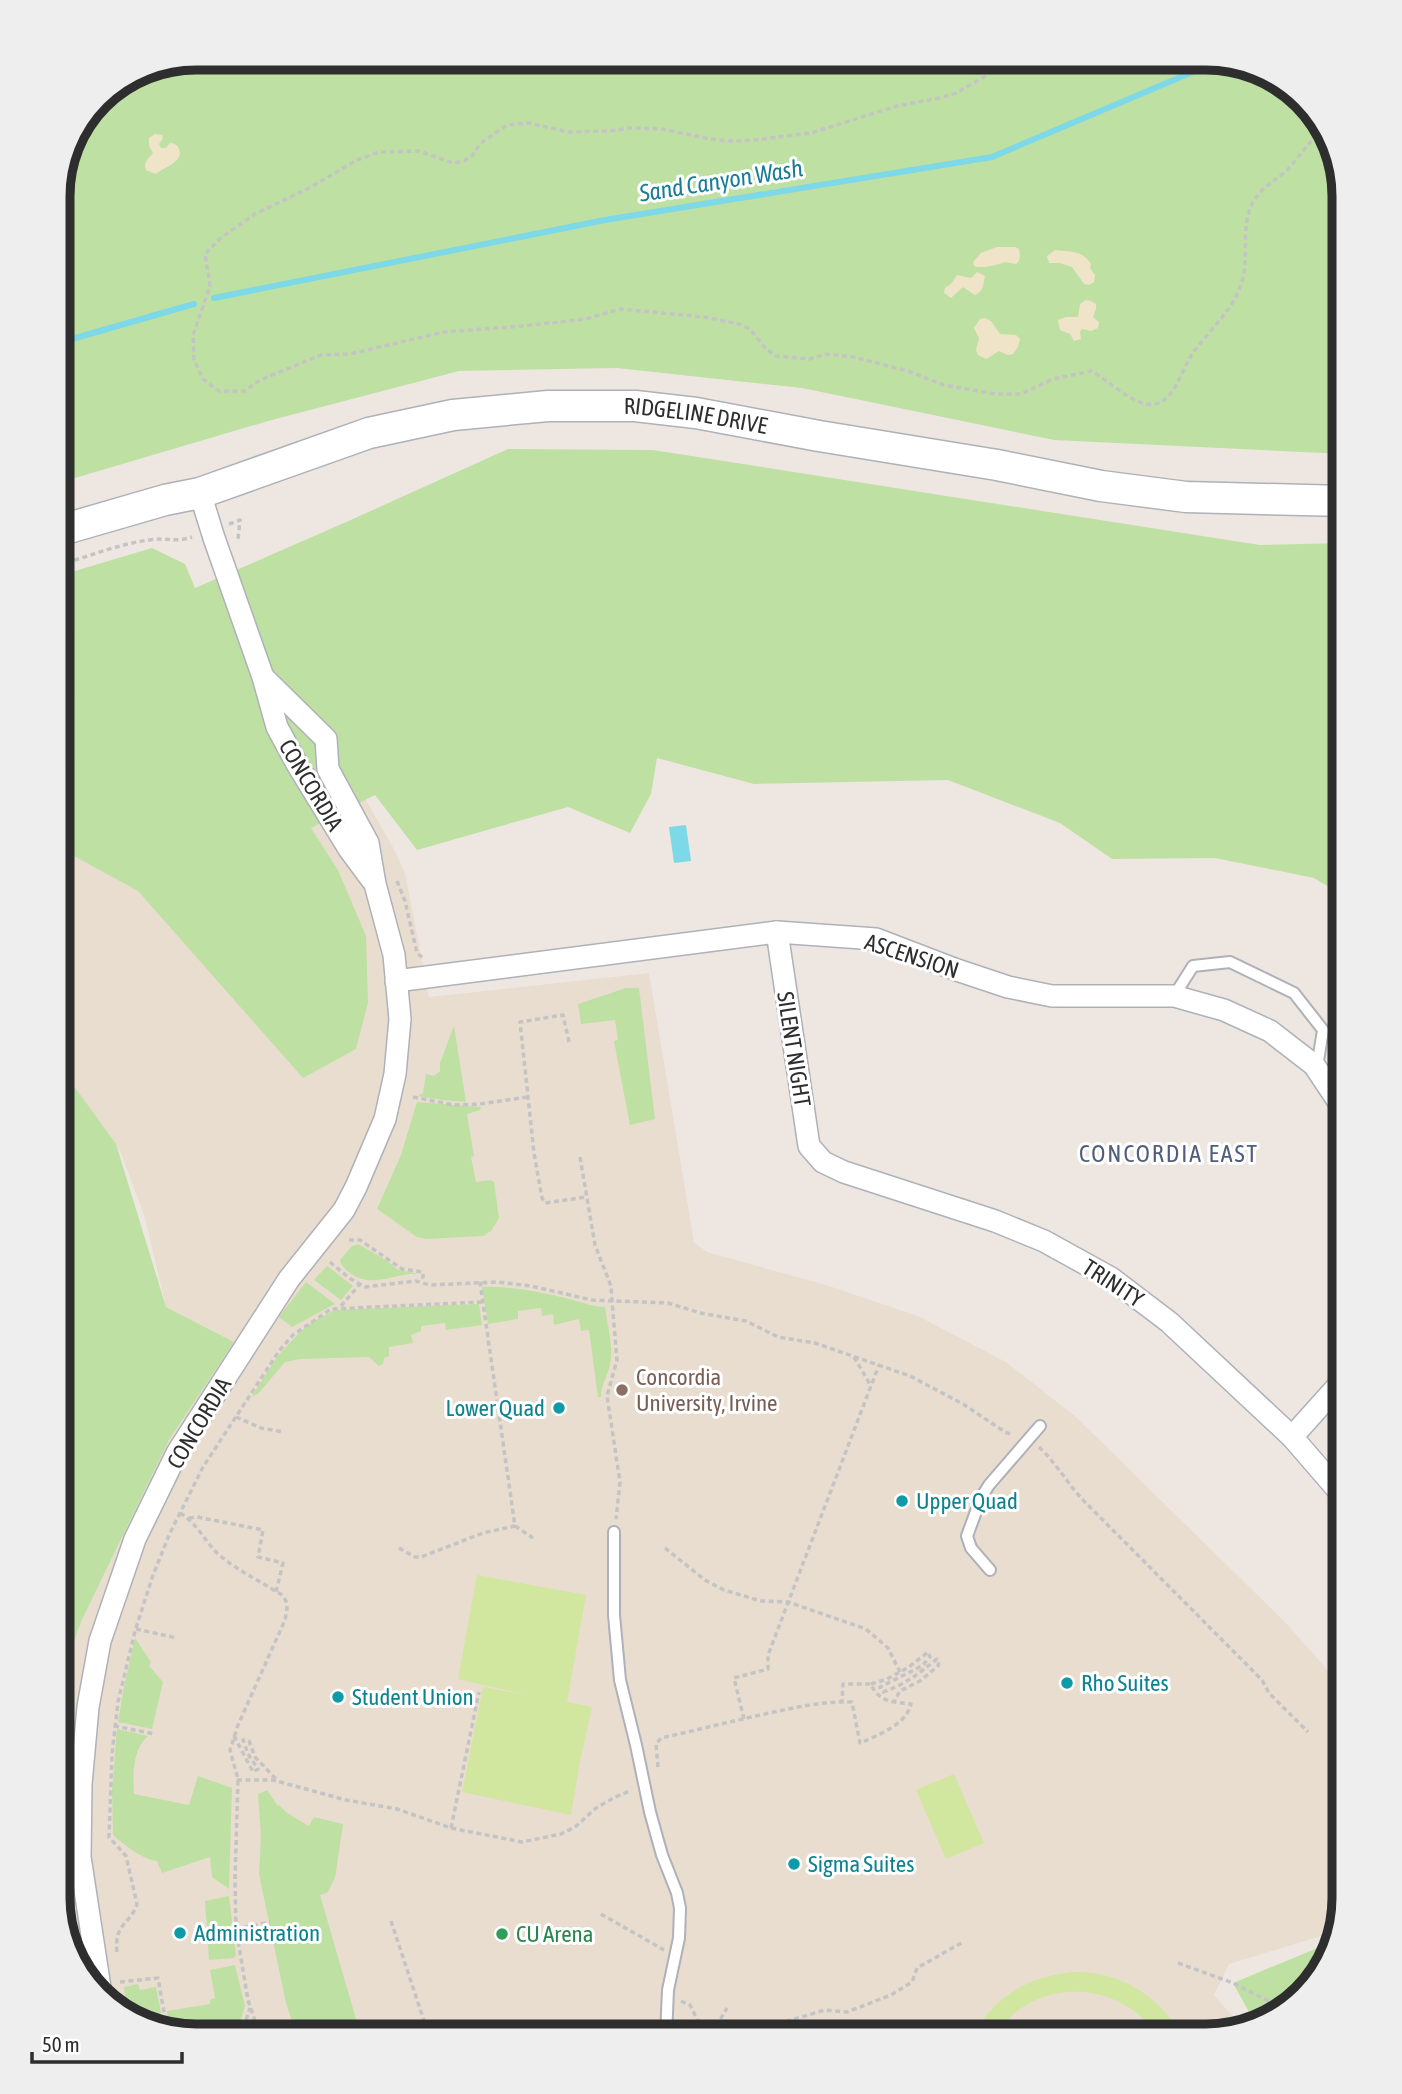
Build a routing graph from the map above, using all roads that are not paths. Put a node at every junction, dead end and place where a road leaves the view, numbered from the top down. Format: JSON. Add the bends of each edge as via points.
{"nodes":[{"id":1,"x":200,"y":493,"type":"junction"},
{"id":2,"x":1332,"y":501,"type":"edge"},
{"id":3,"x":70,"y":528,"type":"edge"},
{"id":4,"x":263,"y":677,"type":"junction"},
{"id":5,"x":375,"y":884,"type":"junction"},
{"id":6,"x":777,"y":932,"type":"junction"},
{"id":7,"x":396,"y":981,"type":"junction"},
{"id":8,"x":1174,"y":996,"type":"junction"},
{"id":9,"x":1317,"y":1070,"type":"junction"},
{"id":10,"x":1332,"y":1092,"type":"edge"},
{"id":11,"x":823,"y":1162,"type":"joint"},
{"id":12,"x":1332,"y":1393,"type":"edge"},
{"id":13,"x":1040,"y":1426,"type":"dead end"},
{"id":14,"x":1292,"y":1437,"type":"junction"},
{"id":15,"x":1332,"y":1483,"type":"edge"},
{"id":16,"x":614,"y":1532,"type":"road end"},
{"id":17,"x":990,"y":1570,"type":"dead end"},
{"id":18,"x":99,"y":1978,"type":"edge"},
{"id":19,"x":667,"y":2024,"type":"edge"}],
"edges":[{"from":1,"to":2,"type":"street","name":"RIDGELINE DRIVE","via":[[369,433],[453,415],[548,406],[623,406],[696,413],[1174,496]]},
{"from":1,"to":3,"type":"street","name":"RIDGELINE DRIVE"},
{"from":1,"to":4,"type":"street","name":"CONCORDIA"},
{"from":4,"to":5,"type":"street","name":"CONCORDIA","via":[[277,727],[297,764]]},
{"from":4,"to":5,"type":"street","name":"CONCORDIA","via":[[326,739],[328,769],[368,843]]},
{"from":5,"to":7,"type":"street","name":"CONCORDIA"},
{"from":6,"to":7,"type":"street","name":"ASCENSION"},
{"from":6,"to":8,"type":"street","name":"ASCENSION","via":[[876,939],[1008,987],[1052,996]]},
{"from":6,"to":11,"type":"street","name":"SILENT NIGHT","via":[[809,1146]]},
{"from":7,"to":18,"type":"street","name":"CONCORDIA","via":[[400,1019],[395,1074],[384,1119],[356,1187],[344,1210],[289,1279],[177,1453],[135,1539],[100,1641],[80,1784],[80,1857]]},
{"from":8,"to":9,"type":"street","name":"ASCENSION","via":[[1224,1010],[1270,1031]]},
{"from":8,"to":9,"type":"lane","via":[[1194,966],[1230,962],[1294,993],[1323,1030]]},
{"from":9,"to":10,"type":"street","name":"ASCENSION"},
{"from":11,"to":14,"type":"street","name":"TRINITY","via":[[1007,1226],[1111,1278],[1169,1322]]},
{"from":12,"to":14,"type":"street"},
{"from":13,"to":17,"type":"lane","via":[[989,1485],[967,1536]]},
{"from":14,"to":15,"type":"street","name":"TRINITY"},
{"from":16,"to":19,"type":"lane","via":[[620,1679],[650,1812],[680,1908]]}]}
